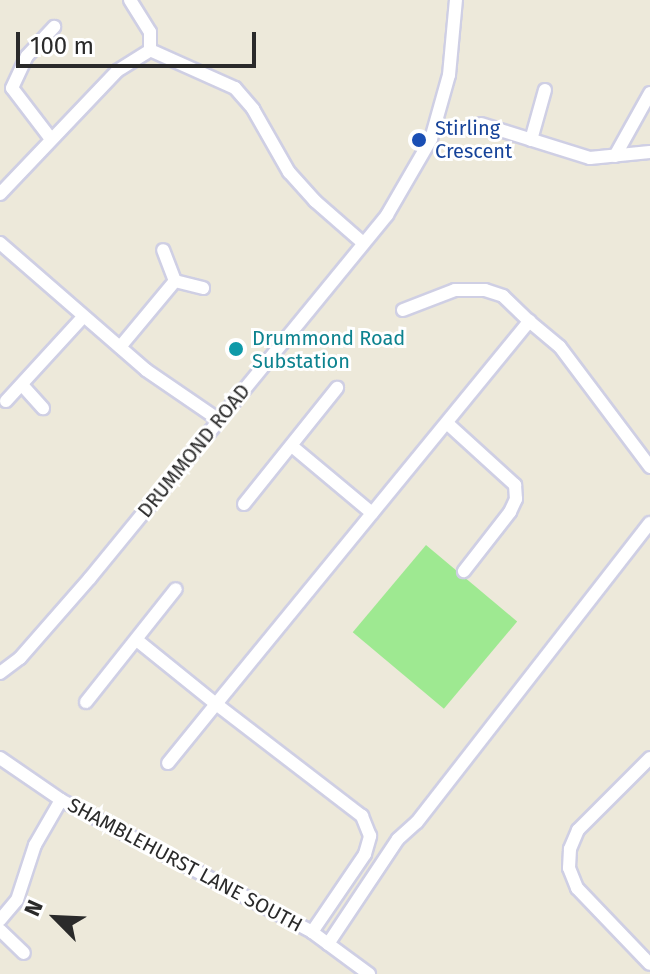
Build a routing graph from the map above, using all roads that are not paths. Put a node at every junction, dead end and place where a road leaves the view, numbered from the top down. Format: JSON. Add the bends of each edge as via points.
{"nodes":[{"id":1,"x":130,"y":0,"type":"edge"},
{"id":2,"x":456,"y":0,"type":"edge"},
{"id":3,"x":54,"y":27,"type":"dead end"},
{"id":4,"x":150,"y":50,"type":"junction"},
{"id":5,"x":6,"y":89,"type":"edge"},
{"id":6,"x":545,"y":90,"type":"dead end"},
{"id":7,"x":650,"y":93,"type":"edge"},
{"id":8,"x":481,"y":124,"type":"dead end"},
{"id":9,"x":51,"y":139,"type":"junction"},
{"id":10,"x":531,"y":140,"type":"junction"},
{"id":11,"x":650,"y":152,"type":"edge"},
{"id":12,"x":615,"y":156,"type":"junction"},
{"id":13,"x":0,"y":194,"type":"edge"},
{"id":14,"x":0,"y":243,"type":"edge"},
{"id":15,"x":363,"y":243,"type":"junction"},
{"id":16,"x":163,"y":250,"type":"dead end"},
{"id":17,"x":175,"y":281,"type":"junction"},
{"id":18,"x":203,"y":288,"type":"dead end"},
{"id":19,"x":402,"y":311,"type":"dead end"},
{"id":20,"x":83,"y":317,"type":"junction"},
{"id":21,"x":529,"y":321,"type":"junction"},
{"id":22,"x":120,"y":347,"type":"junction"},
{"id":23,"x":23,"y":386,"type":"junction"},
{"id":24,"x":337,"y":388,"type":"dead end"},
{"id":25,"x":6,"y":401,"type":"dead end"},
{"id":26,"x":43,"y":408,"type":"dead end"},
{"id":27,"x":219,"y":420,"type":"junction"},
{"id":28,"x":448,"y":424,"type":"junction"},
{"id":29,"x":293,"y":447,"type":"junction"},
{"id":30,"x":650,"y":467,"type":"edge"},
{"id":31,"x":244,"y":503,"type":"dead end"},
{"id":32,"x":372,"y":513,"type":"junction"},
{"id":33,"x":650,"y":523,"type":"edge"},
{"id":34,"x":464,"y":571,"type":"dead end"},
{"id":35,"x":176,"y":589,"type":"dead end"},
{"id":36,"x":138,"y":641,"type":"junction"},
{"id":37,"x":0,"y":673,"type":"edge"},
{"id":38,"x":86,"y":702,"type":"dead end"},
{"id":39,"x":216,"y":704,"type":"junction"},
{"id":40,"x":0,"y":758,"type":"edge"},
{"id":41,"x":650,"y":758,"type":"edge"},
{"id":42,"x":168,"y":763,"type":"dead end"},
{"id":43,"x":61,"y":800,"type":"junction"},
{"id":44,"x":0,"y":920,"type":"edge"},
{"id":45,"x":0,"y":930,"type":"edge"},
{"id":46,"x":312,"y":932,"type":"junction"},
{"id":47,"x":328,"y":944,"type":"junction"},
{"id":48,"x":24,"y":953,"type":"dead end"},
{"id":49,"x":650,"y":964,"type":"edge"},
{"id":50,"x":369,"y":974,"type":"edge"}],
"edges":[{"from":1,"to":4,"type":"street","via":[[150,32]]},
{"from":2,"to":15,"type":"street","name":"DRUMMOND ROAD","via":[[449,75],[431,139],[387,215]]},
{"from":3,"to":5,"type":"street"},
{"from":4,"to":9,"type":"street","via":[[117,71]]},
{"from":4,"to":15,"type":"street","via":[[235,88],[289,172]]},
{"from":5,"to":9,"type":"street"},
{"from":6,"to":10,"type":"street"},
{"from":7,"to":12,"type":"street"},
{"from":8,"to":10,"type":"street"},
{"from":9,"to":13,"type":"street"},
{"from":10,"to":12,"type":"street","via":[[590,158]]},
{"from":11,"to":12,"type":"street"},
{"from":14,"to":20,"type":"street"},
{"from":15,"to":27,"type":"street","name":"DRUMMOND ROAD"},
{"from":16,"to":17,"type":"street"},
{"from":17,"to":18,"type":"street"},
{"from":17,"to":22,"type":"street"},
{"from":19,"to":21,"type":"street","via":[[455,290],[485,290],[515,305]]},
{"from":20,"to":22,"type":"street"},
{"from":20,"to":23,"type":"street"},
{"from":21,"to":28,"type":"street"},
{"from":21,"to":30,"type":"street","via":[[560,347]]},
{"from":22,"to":27,"type":"street"},
{"from":23,"to":25,"type":"street"},
{"from":23,"to":26,"type":"street"},
{"from":24,"to":29,"type":"street"},
{"from":27,"to":37,"type":"street","name":"DRUMMOND ROAD","via":[[90,578],[20,658]]},
{"from":28,"to":32,"type":"street"},
{"from":28,"to":34,"type":"street","via":[[515,485],[510,512]]},
{"from":29,"to":31,"type":"street"},
{"from":29,"to":32,"type":"street"},
{"from":32,"to":39,"type":"street"},
{"from":33,"to":47,"type":"street","via":[[417,822],[398,839]]},
{"from":35,"to":36,"type":"street"},
{"from":36,"to":38,"type":"street"},
{"from":36,"to":39,"type":"street"},
{"from":39,"to":42,"type":"street"},
{"from":39,"to":46,"type":"street","via":[[362,816],[370,836],[365,854]]},
{"from":40,"to":43,"type":"street","name":"SHAMBLEHURST LANE SOUTH"},
{"from":41,"to":49,"type":"street","via":[[578,830],[569,868],[577,888]]},
{"from":43,"to":44,"type":"street","via":[[35,845],[17,900]]},
{"from":43,"to":46,"type":"street","name":"SHAMBLEHURST LANE SOUTH"},
{"from":45,"to":48,"type":"street"},
{"from":46,"to":47,"type":"street","name":"SHAMBLEHURST LANE SOUTH"},
{"from":47,"to":50,"type":"street","name":"SHAMBLEHURST LANE SOUTH"}]}
